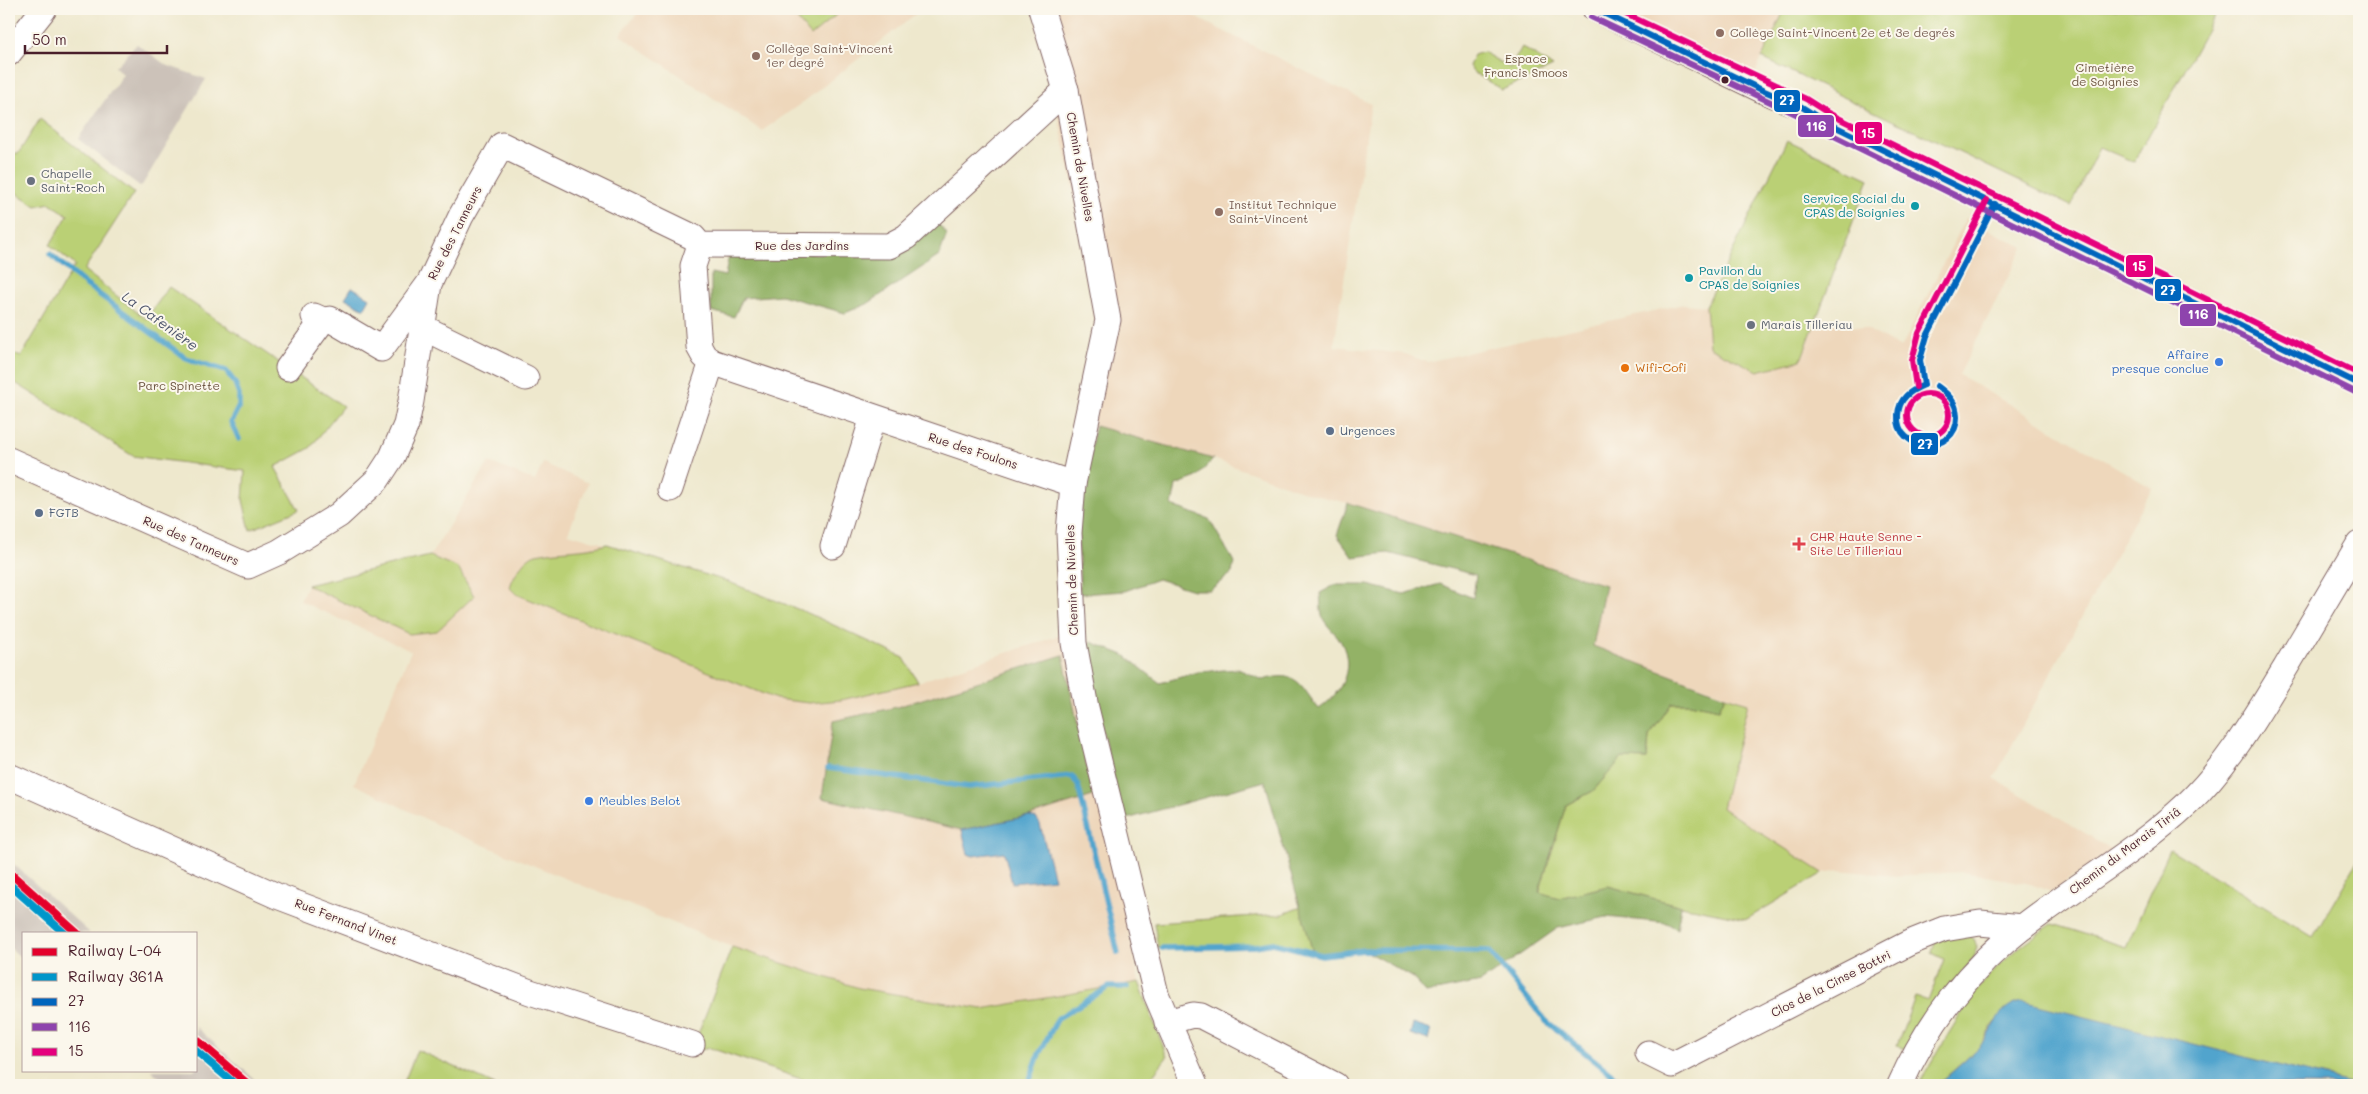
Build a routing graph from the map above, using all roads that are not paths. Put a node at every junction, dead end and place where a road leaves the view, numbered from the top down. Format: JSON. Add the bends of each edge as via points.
{"nodes":[{"id":1,"x":44,"y":9,"type":"edge"},
{"id":2,"x":1042,"y":9,"type":"edge"},
{"id":3,"x":1595,"y":9,"type":"edge"},
{"id":4,"x":9,"y":53,"type":"edge"},
{"id":5,"x":1066,"y":90,"type":"junction"},
{"id":6,"x":700,"y":245,"type":"junction"},
{"id":7,"x":429,"y":284,"type":"junction"},
{"id":8,"x":424,"y":328,"type":"junction"},
{"id":9,"x":712,"y":362,"type":"junction"},
{"id":10,"x":288,"y":368,"type":"dead end"},
{"id":11,"x":526,"y":378,"type":"dead end"},
{"id":12,"x":2359,"y":384,"type":"edge"},
{"id":13,"x":873,"y":417,"type":"junction"},
{"id":14,"x":9,"y":460,"type":"edge"},
{"id":15,"x":1073,"y":484,"type":"junction"},
{"id":16,"x":670,"y":489,"type":"dead end"},
{"id":17,"x":2359,"y":544,"type":"edge"},
{"id":18,"x":833,"y":546,"type":"dead end"},
{"id":19,"x":9,"y":776,"type":"edge"},
{"id":20,"x":2023,"y":927,"type":"junction"},
{"id":21,"x":1167,"y":1022,"type":"junction"},
{"id":22,"x":692,"y":1044,"type":"dead end"},
{"id":23,"x":1648,"y":1053,"type":"dead end"},
{"id":24,"x":1195,"y":1085,"type":"edge"},
{"id":25,"x":1335,"y":1085,"type":"edge"},
{"id":26,"x":1900,"y":1085,"type":"edge"}],
"edges":[{"from":1,"to":4,"type":"street"},
{"from":2,"to":5,"type":"street","name":"Chemin de Nivelles"},
{"from":3,"to":12,"type":"street","via":[[1802,107],[1824,121]]},
{"from":5,"to":6,"type":"street","name":"Rue des Jardins","via":[[898,243],[889,246]]},
{"from":5,"to":15,"type":"street","name":"Chemin de Nivelles","via":[[1108,320]]},
{"from":6,"to":7,"type":"street","name":"Rue des Tanneurs","via":[[693,237],[502,144]]},
{"from":6,"to":9,"type":"street","via":[[693,266],[699,347]]},
{"from":7,"to":8,"type":"street","name":"Rue des Tanneurs"},
{"from":7,"to":10,"type":"street","via":[[381,349],[330,319],[318,318]]},
{"from":8,"to":11,"type":"street"},
{"from":8,"to":14,"type":"street","name":"Rue des Tanneurs","via":[[406,425],[386,467],[366,491],[339,515],[279,552],[248,566]]},
{"from":9,"to":13,"type":"street","name":"Rue des Foulons"},
{"from":9,"to":16,"type":"street"},
{"from":13,"to":15,"type":"street","name":"Rue des Foulons"},
{"from":13,"to":18,"type":"street"},
{"from":15,"to":21,"type":"street","name":"Chemin de Nivelles","via":[[1069,533],[1076,652],[1086,708],[1147,960]]},
{"from":17,"to":20,"type":"street","name":"Chemin du Marais Tiriâ","via":[[2253,722],[2206,784],[2161,825]]},
{"from":19,"to":22,"type":"street","name":"Rue Fernand Vinet","via":[[277,896],[530,992]]},
{"from":20,"to":23,"type":"street","name":"Clos de la Cinse Bottri","via":[[1980,923],[1944,929],[1909,943],[1672,1065]]},
{"from":20,"to":26,"type":"street","name":"Chemin du Marais Tiriâ","via":[[1970,977],[1944,1009]]},
{"from":21,"to":24,"type":"street","name":"Chemin de Nivelles"},
{"from":21,"to":25,"type":"street","via":[[1193,1015],[1202,1016]]}]}
